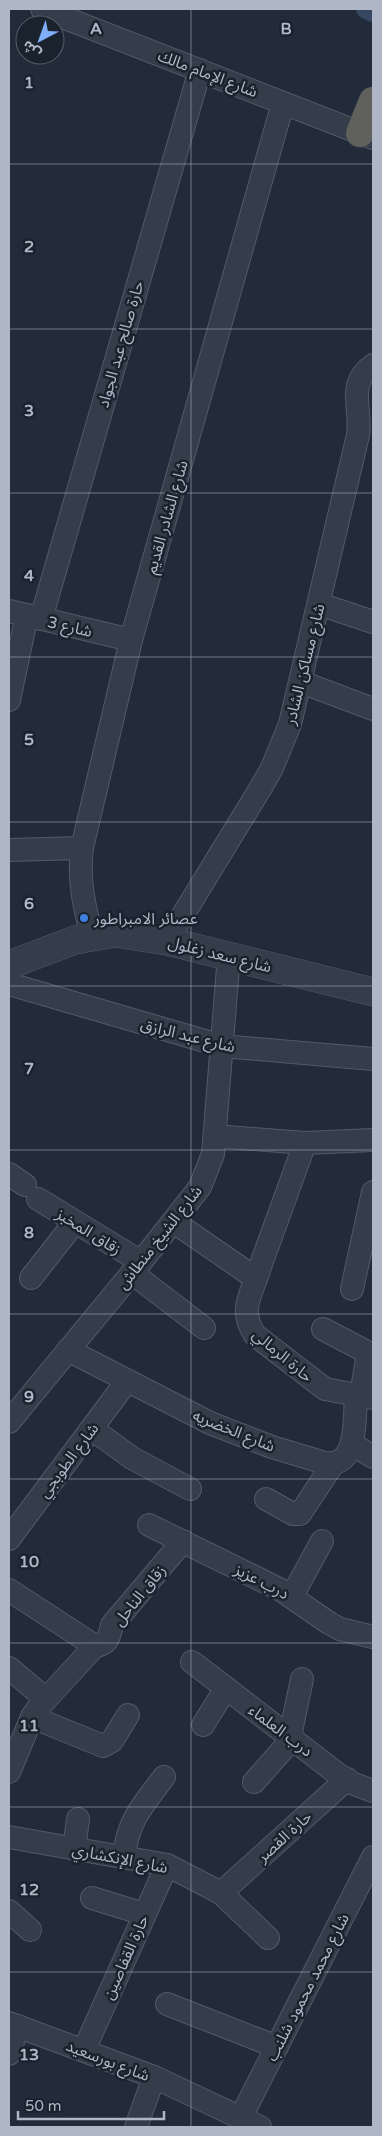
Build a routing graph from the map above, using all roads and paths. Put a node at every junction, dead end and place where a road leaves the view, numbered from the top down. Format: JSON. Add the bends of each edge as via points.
{"nodes":[{"id":1,"x":42,"y":9,"type":"edge"},
{"id":2,"x":200,"y":70,"type":"junction"},
{"id":3,"x":373,"y":101,"type":"edge"},
{"id":4,"x":283,"y":103,"type":"junction"},
{"id":5,"x":367,"y":136,"type":"edge"},
{"id":6,"x":373,"y":365,"type":"edge"},
{"id":7,"x":319,"y":604,"type":"junction"},
{"id":8,"x":26,"y":615,"type":"edge"},
{"id":9,"x":373,"y":622,"type":"edge"},
{"id":10,"x":131,"y":640,"type":"junction"},
{"id":11,"x":301,"y":682,"type":"junction"},
{"id":12,"x":9,"y":700,"type":"edge"},
{"id":13,"x":373,"y":708,"type":"edge"},
{"id":14,"x":82,"y":848,"type":"junction"},
{"id":15,"x":9,"y":850,"type":"edge"},
{"id":16,"x":92,"y":936,"type":"junction"},
{"id":17,"x":167,"y":941,"type":"junction"},
{"id":18,"x":229,"y":955,"type":"junction"},
{"id":19,"x":9,"y":965,"type":"edge"},
{"id":20,"x":9,"y":984,"type":"edge"},
{"id":21,"x":373,"y":992,"type":"edge"},
{"id":22,"x":222,"y":1046,"type":"junction"},
{"id":23,"x":373,"y":1059,"type":"edge"},
{"id":24,"x":215,"y":1136,"type":"junction"},
{"id":25,"x":373,"y":1140,"type":"edge"},
{"id":26,"x":305,"y":1143,"type":"junction"},
{"id":27,"x":24,"y":1186,"type":"edge"},
{"id":28,"x":373,"y":1192,"type":"edge"},
{"id":29,"x":75,"y":1222,"type":"junction"},
{"id":30,"x":174,"y":1222,"type":"junction"},
{"id":31,"x":370,"y":1223,"type":"edge"},
{"id":32,"x":136,"y":1268,"type":"junction"},
{"id":33,"x":259,"y":1271,"type":"junction"},
{"id":34,"x":31,"y":1278,"type":"dead end"},
{"id":35,"x":352,"y":1289,"type":"dead end"},
{"id":36,"x":204,"y":1328,"type":"dead end"},
{"id":37,"x":323,"y":1329,"type":"dead end"},
{"id":38,"x":68,"y":1350,"type":"junction"},
{"id":39,"x":127,"y":1381,"type":"junction"},
{"id":40,"x":363,"y":1396,"type":"edge"},
{"id":41,"x":11,"y":1415,"type":"edge"},
{"id":42,"x":92,"y":1429,"type":"junction"},
{"id":43,"x":352,"y":1444,"type":"junction"},
{"id":44,"x":373,"y":1457,"type":"edge"},
{"id":45,"x":333,"y":1464,"type":"junction"},
{"id":46,"x":190,"y":1490,"type":"dead end"},
{"id":47,"x":266,"y":1499,"type":"dead end"},
{"id":48,"x":149,"y":1525,"type":"dead end"},
{"id":49,"x":9,"y":1539,"type":"edge"},
{"id":50,"x":183,"y":1541,"type":"junction"},
{"id":51,"x":322,"y":1541,"type":"dead end"},
{"id":52,"x":9,"y":1590,"type":"edge"},
{"id":53,"x":292,"y":1596,"type":"junction"},
{"id":54,"x":373,"y":1637,"type":"edge"},
{"id":55,"x":95,"y":1646,"type":"junction"},
{"id":56,"x":192,"y":1662,"type":"dead end"},
{"id":57,"x":9,"y":1668,"type":"edge"},
{"id":58,"x":302,"y":1679,"type":"dead end"},
{"id":59,"x":226,"y":1688,"type":"junction"},
{"id":60,"x":46,"y":1699,"type":"junction"},
{"id":61,"x":128,"y":1715,"type":"dead end"},
{"id":62,"x":32,"y":1717,"type":"junction"},
{"id":63,"x":203,"y":1725,"type":"dead end"},
{"id":64,"x":291,"y":1737,"type":"junction"},
{"id":65,"x":340,"y":1768,"type":"junction"},
{"id":66,"x":9,"y":1772,"type":"edge"},
{"id":67,"x":164,"y":1777,"type":"dead end"},
{"id":68,"x":254,"y":1782,"type":"dead end"},
{"id":69,"x":373,"y":1791,"type":"edge"},
{"id":70,"x":78,"y":1819,"type":"dead end"},
{"id":71,"x":9,"y":1837,"type":"edge"},
{"id":72,"x":74,"y":1849,"type":"junction"},
{"id":73,"x":373,"y":1857,"type":"edge"},
{"id":74,"x":124,"y":1858,"type":"junction"},
{"id":75,"x":167,"y":1865,"type":"junction"},
{"id":76,"x":221,"y":1893,"type":"junction"},
{"id":77,"x":92,"y":1898,"type":"dead end"},
{"id":78,"x":9,"y":1911,"type":"edge"},
{"id":79,"x":144,"y":1914,"type":"junction"},
{"id":80,"x":30,"y":1930,"type":"dead end"},
{"id":81,"x":268,"y":1938,"type":"dead end"},
{"id":82,"x":167,"y":2004,"type":"dead end"},
{"id":83,"x":14,"y":2024,"type":"edge"},
{"id":84,"x":277,"y":2047,"type":"junction"},
{"id":85,"x":84,"y":2050,"type":"junction"},
{"id":86,"x":9,"y":2054,"type":"edge"},
{"id":87,"x":154,"y":2077,"type":"junction"},
{"id":88,"x":249,"y":2123,"type":"edge"},
{"id":89,"x":136,"y":2127,"type":"edge"}],
"edges":[{"from":1,"to":2,"type":"street","name":"شارع الإمام مالك"},
{"from":2,"to":4,"type":"street","name":"شارع الإمام مالك"},
{"from":2,"to":8,"type":"street","name":"حارة صالح عبد الجواد"},
{"from":3,"to":5,"type":"highway"},
{"from":4,"to":5,"type":"street","name":"شارع الإمام مالك"},
{"from":4,"to":10,"type":"street","name":"شارع الشادر القديم"},
{"from":6,"to":7,"type":"street","name":"شارع مساكن الشادر","via":[[361,377],[357,387],[358,435]]},
{"from":7,"to":9,"type":"street"},
{"from":7,"to":11,"type":"street","name":"شارع مساكن الشادر"},
{"from":8,"to":10,"type":"street","name":"شارع 3"},
{"from":8,"to":12,"type":"street","name":"حارة صالح عبد الجواد"},
{"from":10,"to":14,"type":"street","name":"شارع الشادر القديم"},
{"from":11,"to":13,"type":"street"},
{"from":11,"to":17,"type":"street","name":"شارع مساكن الشادر","via":[[290,724],[272,768]]},
{"from":14,"to":15,"type":"street"},
{"from":14,"to":16,"type":"street","name":"شارع الشادر القديم","via":[[80,878]]},
{"from":16,"to":17,"type":"street","name":"شارع سعد زغلول","via":[[115,933]]},
{"from":16,"to":19,"type":"street","name":"شارع سعد زغلول"},
{"from":17,"to":18,"type":"street","name":"شارع سعد زغلول"},
{"from":18,"to":21,"type":"street","name":"شارع سعد زغلول"},
{"from":18,"to":22,"type":"street","name":"شارع الشيخ منطاش"},
{"from":20,"to":22,"type":"street","name":"شارع عبد الرازق"},
{"from":22,"to":23,"type":"street","name":"شارع عبد الرازق"},
{"from":22,"to":24,"type":"street","name":"شارع الشيخ منطاش"},
{"from":24,"to":26,"type":"street"},
{"from":24,"to":30,"type":"street","name":"شارع الشيخ منطاش","via":[[200,1187]]},
{"from":25,"to":26,"type":"street"},
{"from":26,"to":33,"type":"street"},
{"from":27,"to":29,"type":"street","name":"زقاق المخبز"},
{"from":28,"to":31,"type":"street"},
{"from":29,"to":32,"type":"street","name":"زقاق المخبز"},
{"from":29,"to":34,"type":"street"},
{"from":30,"to":32,"type":"street","name":"شارع الشيخ منطاش"},
{"from":30,"to":33,"type":"street","via":[[248,1273]]},
{"from":31,"to":35,"type":"street"},
{"from":32,"to":36,"type":"street","name":"زقاق المخبز"},
{"from":32,"to":38,"type":"street","name":"شارع الشيخ منطاش"},
{"from":33,"to":40,"type":"street","name":"حارة الرمالي","via":[[245,1309],[247,1323],[255,1335],[325,1389]]},
{"from":37,"to":40,"type":"street","via":[[365,1350]]},
{"from":38,"to":39,"type":"street","name":"شارع الخضريه"},
{"from":38,"to":41,"type":"street","name":"شارع الشيخ منطاش"},
{"from":39,"to":42,"type":"street","name":"شارع الطوبجي"},
{"from":39,"to":45,"type":"street","name":"شارع الخضريه","via":[[210,1423],[272,1447]]},
{"from":40,"to":43,"type":"street"},
{"from":42,"to":46,"type":"street","via":[[132,1458]]},
{"from":42,"to":49,"type":"street","name":"شارع الطوبجي"},
{"from":43,"to":44,"type":"street"},
{"from":43,"to":45,"type":"street","via":[[342,1462]]},
{"from":45,"to":47,"type":"street","via":[[300,1514],[293,1514]]},
{"from":48,"to":50,"type":"street","name":"درب عزيز"},
{"from":50,"to":53,"type":"street","name":"درب عزيز"},
{"from":50,"to":55,"type":"street","name":"زقاق الناحل","via":[[112,1625],[107,1641]]},
{"from":51,"to":53,"type":"street"},
{"from":52,"to":55,"type":"street"},
{"from":53,"to":54,"type":"street","name":"درب عزيز","via":[[340,1629]]},
{"from":55,"to":60,"type":"street"},
{"from":56,"to":59,"type":"street","name":"درب العلماء"},
{"from":57,"to":60,"type":"street"},
{"from":58,"to":64,"type":"street"},
{"from":59,"to":63,"type":"street"},
{"from":59,"to":64,"type":"street","name":"درب العلماء"},
{"from":60,"to":62,"type":"street"},
{"from":61,"to":62,"type":"street","via":[[112,1741],[103,1746]]},
{"from":62,"to":66,"type":"street"},
{"from":64,"to":65,"type":"street","name":"درب العلماء"},
{"from":64,"to":68,"type":"street"},
{"from":65,"to":69,"type":"street","name":"درب العلماء"},
{"from":65,"to":76,"type":"street","name":"حارة القصر"},
{"from":67,"to":74,"type":"street","via":[[134,1818]]},
{"from":70,"to":72,"type":"street"},
{"from":71,"to":72,"type":"street","name":"شارع الإنكشاري"},
{"from":72,"to":74,"type":"street","name":"شارع الإنكشاري"},
{"from":73,"to":84,"type":"street","name":"شارع محمد محمود شلنب"},
{"from":74,"to":75,"type":"street","name":"شارع الإنكشاري"},
{"from":75,"to":76,"type":"street","name":"شارع الإنكشاري"},
{"from":75,"to":79,"type":"street","name":"حارة القفاصين"},
{"from":76,"to":81,"type":"street","name":"شارع الإنكشاري"},
{"from":77,"to":79,"type":"street"},
{"from":78,"to":80,"type":"street"},
{"from":79,"to":85,"type":"street","name":"حارة القفاصين"},
{"from":82,"to":84,"type":"street"},
{"from":83,"to":85,"type":"street","name":"شارع بورسعيد"},
{"from":83,"to":86,"type":"street"},
{"from":84,"to":88,"type":"street","name":"شارع محمد محمود شلنب"},
{"from":85,"to":87,"type":"street","name":"شارع بورسعيد"},
{"from":87,"to":88,"type":"street","name":"شارع بورسعيد"},
{"from":87,"to":89,"type":"street"}]}
